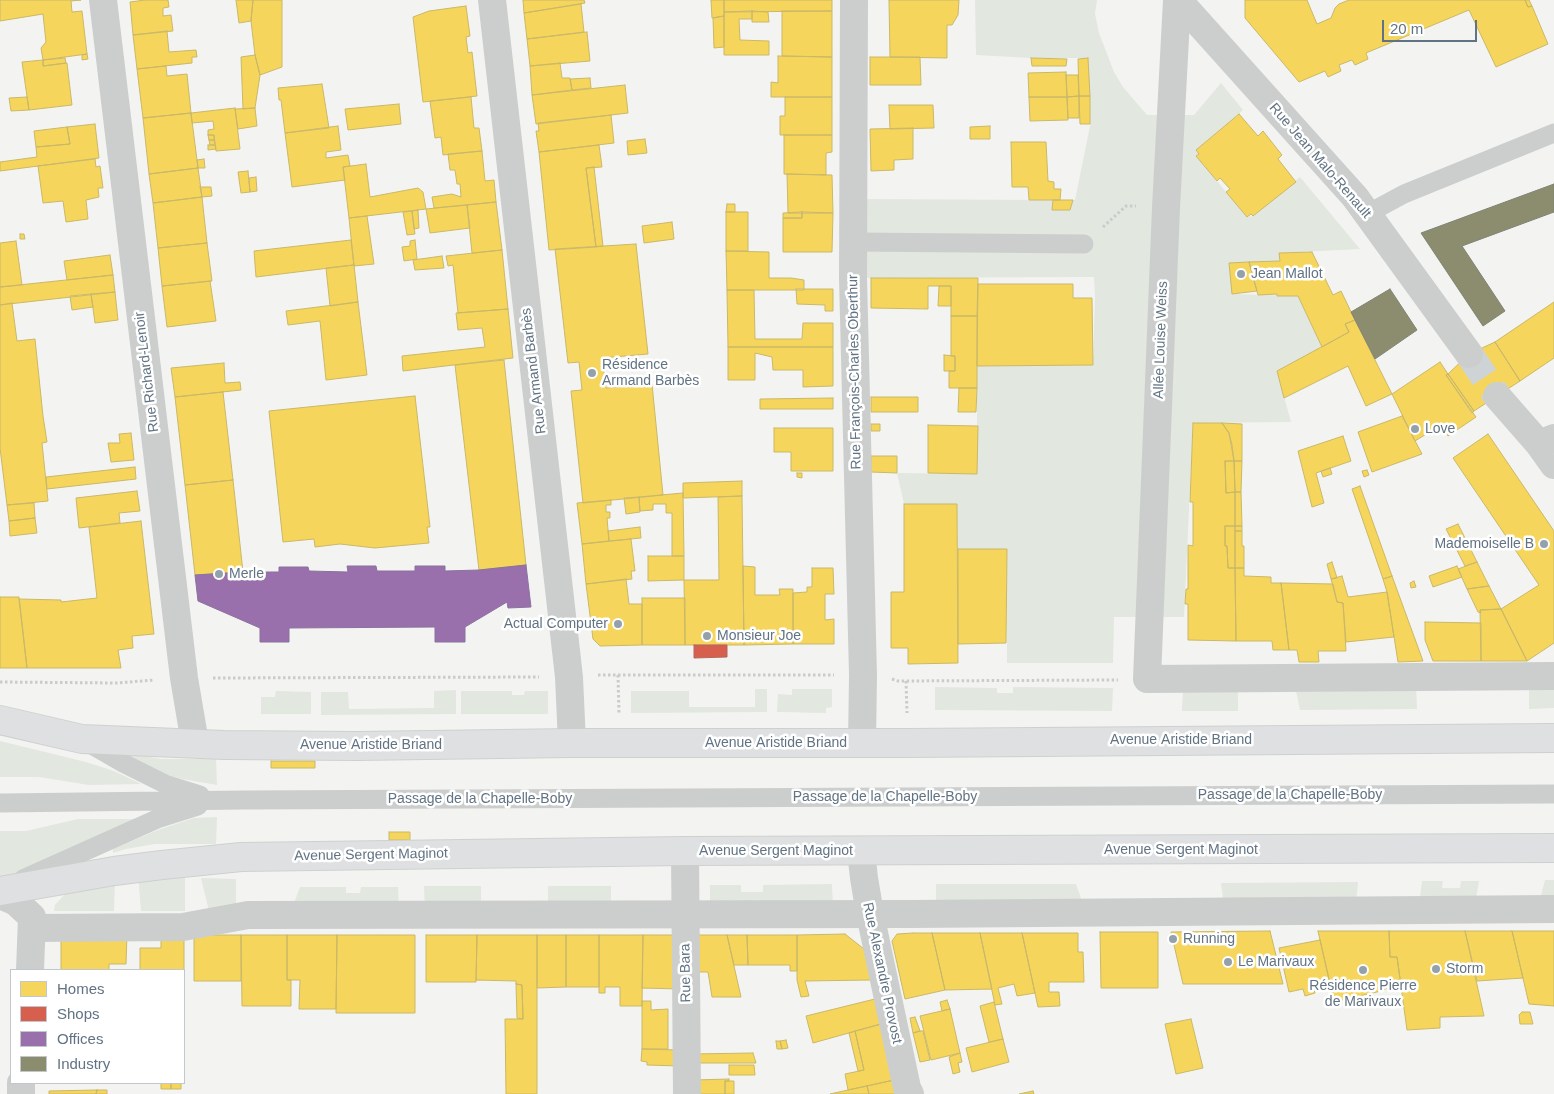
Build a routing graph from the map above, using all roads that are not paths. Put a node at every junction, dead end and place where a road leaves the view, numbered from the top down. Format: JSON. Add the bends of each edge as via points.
{"nodes":[{"id":1,"x":102,"y":0,"type":"edge"},
{"id":2,"x":492,"y":0,"type":"edge"},
{"id":3,"x":854,"y":0,"type":"edge"},
{"id":4,"x":1177,"y":0,"type":"edge"},
{"id":5,"x":1554,"y":133,"type":"edge"},
{"id":6,"x":1367,"y":214,"type":"junction"},
{"id":7,"x":853,"y":242,"type":"junction"},
{"id":8,"x":1084,"y":244,"type":"road end"},
{"id":9,"x":1469,"y":354,"type":"tunnel mouth"},
{"id":10,"x":1497,"y":396,"type":"tunnel mouth"},
{"id":11,"x":1549,"y":449,"type":"edge"},
{"id":12,"x":1554,"y":676,"type":"edge"},
{"id":13,"x":0,"y":720,"type":"edge"},
{"id":14,"x":1554,"y":738,"type":"edge"},
{"id":15,"x":82,"y":739,"type":"junction"},
{"id":16,"x":572,"y":742,"type":"junction"},
{"id":17,"x":195,"y":743,"type":"junction"},
{"id":18,"x":862,"y":743,"type":"junction"},
{"id":19,"x":1554,"y":794,"type":"edge"},
{"id":20,"x":216,"y":800,"type":"junction"},
{"id":21,"x":0,"y":803,"type":"edge"},
{"id":22,"x":1554,"y":848,"type":"edge"},
{"id":23,"x":685,"y":851,"type":"junction"},
{"id":24,"x":862,"y":851,"type":"junction"},
{"id":25,"x":0,"y":890,"type":"edge"},
{"id":26,"x":0,"y":895,"type":"edge"},
{"id":27,"x":1554,"y":909,"type":"edge"},
{"id":28,"x":870,"y":914,"type":"junction"},
{"id":29,"x":686,"y":915,"type":"junction"},
{"id":30,"x":33,"y":928,"type":"junction"},
{"id":31,"x":30,"y":969,"type":"edge"},
{"id":32,"x":687,"y":1094,"type":"edge"},
{"id":33,"x":910,"y":1094,"type":"edge"}],
"edges":[{"from":1,"to":17,"type":"street","name":"Rue Richard-Lenoir","via":[[184,678]]},
{"from":2,"to":16,"type":"street","name":"Rue Armand Barbès","via":[[569,677]]},
{"from":3,"to":7,"type":"street","name":"Rue François-Charles Oberthur"},
{"from":4,"to":6,"type":"street","name":"Rue Jean Malo-Renault"},
{"from":4,"to":12,"type":"street","name":"Allée Louise Weiss","via":[[1147,679]]},
{"from":5,"to":6,"type":"lane","via":[[1404,194]]},
{"from":6,"to":9,"type":"street","name":"Rue Jean Malo-Renault"},
{"from":7,"to":8,"type":"lane"},
{"from":7,"to":18,"type":"street","name":"Rue François-Charles Oberthur"},
{"from":10,"to":11,"type":"street"},
{"from":13,"to":15,"type":"main road","name":"Avenue Aristide Briand"},
{"from":14,"to":18,"type":"main road","name":"Avenue Aristide Briand"},
{"from":15,"to":17,"type":"main road","name":"Avenue Aristide Briand"},
{"from":15,"to":20,"type":"lane","name":"Passage de la Chapelle-Boby","via":[[165,784]]},
{"from":16,"to":17,"type":"main road","name":"Avenue Aristide Briand","via":[[357,746]]},
{"from":16,"to":18,"type":"main road","name":"Avenue Aristide Briand"},
{"from":19,"to":20,"type":"lane","name":"Passage de la Chapelle-Boby"},
{"from":20,"to":21,"type":"lane","name":"Passage de la Chapelle-Boby"},
{"from":20,"to":25,"type":"lane","name":"Passage de la Chapelle-Boby","via":[[157,819]]},
{"from":22,"to":24,"type":"main road","name":"Avenue Sergent Maginot"},
{"from":23,"to":24,"type":"main road","name":"Avenue Sergent Maginot"},
{"from":23,"to":25,"type":"main road","name":"Avenue Sergent Maginot","via":[[241,857],[162,864]]},
{"from":23,"to":29,"type":"street","name":"Rue Bara"},
{"from":24,"to":28,"type":"street","name":"Rue Alexandre Provost"},
{"from":26,"to":30,"type":"street","via":[[16,902],[32,917]]},
{"from":27,"to":28,"type":"street"},
{"from":28,"to":29,"type":"street"},
{"from":28,"to":33,"type":"street","name":"Rue Alexandre Provost"},
{"from":29,"to":30,"type":"street","via":[[248,915],[183,927]]},
{"from":29,"to":32,"type":"street","name":"Rue Bara"},
{"from":30,"to":31,"type":"street"}]}
